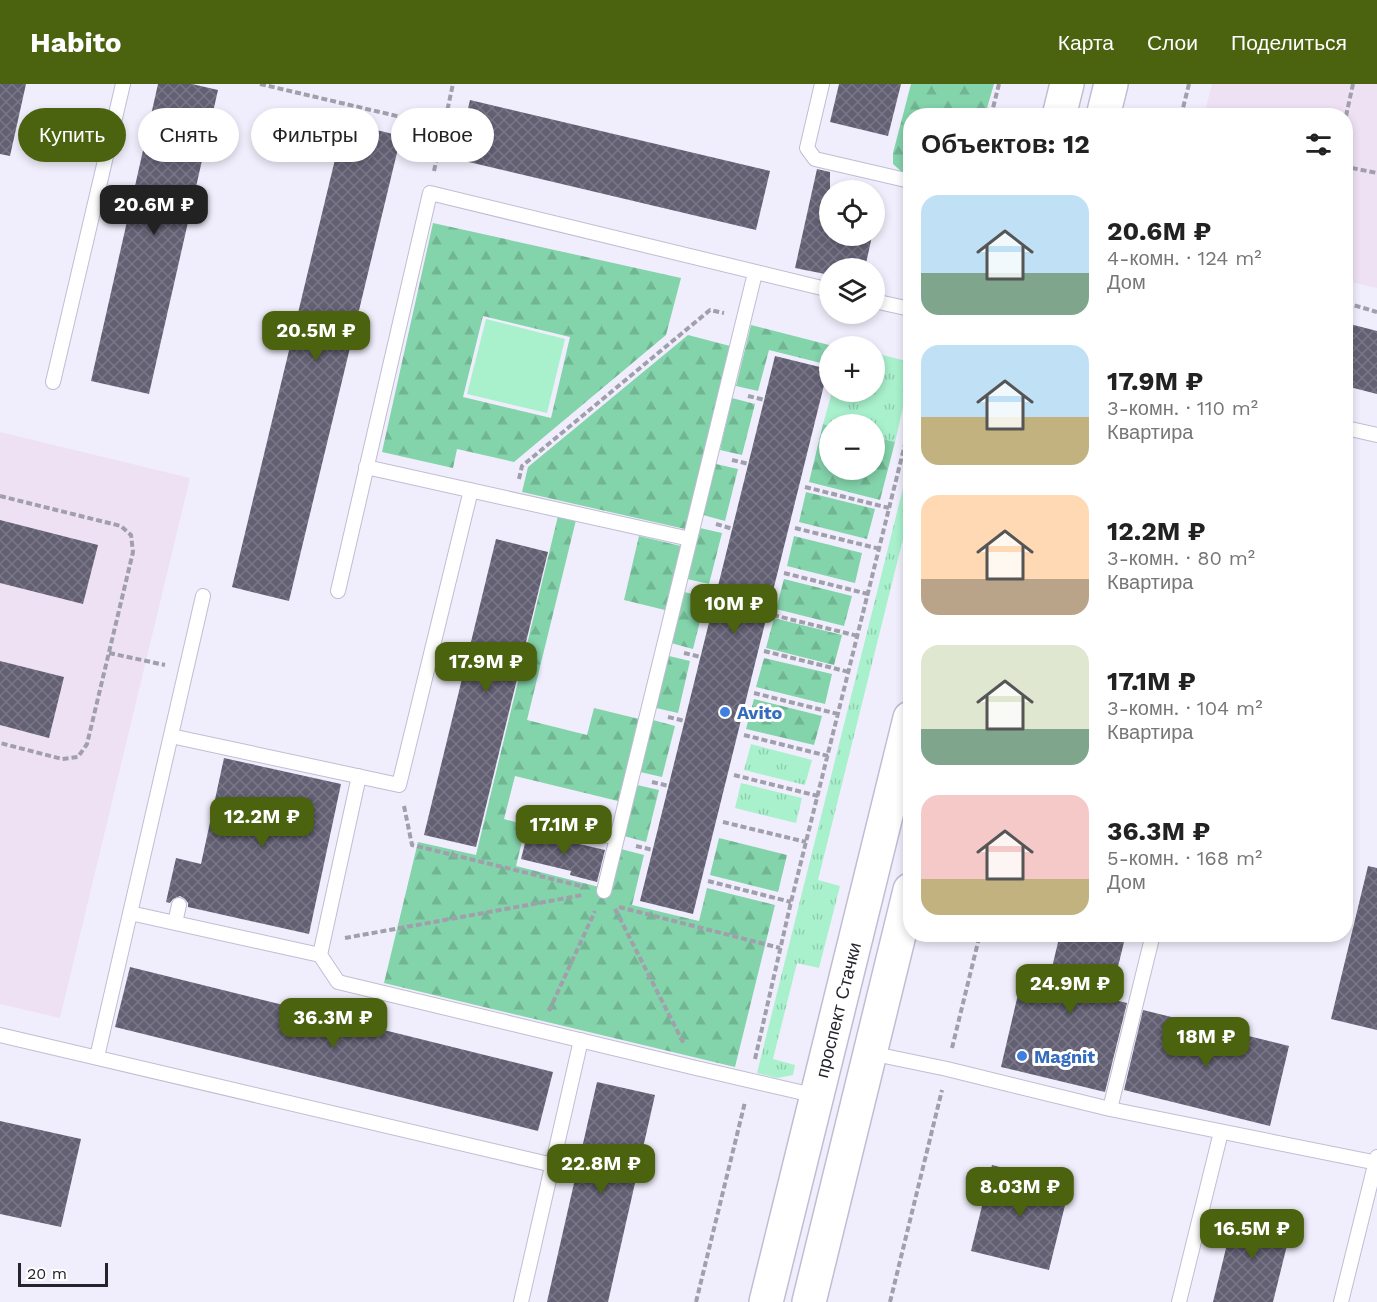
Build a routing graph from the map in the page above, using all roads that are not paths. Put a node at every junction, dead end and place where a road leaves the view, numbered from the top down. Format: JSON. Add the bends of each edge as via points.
{"nodes":[{"id":1,"x":123,"y":84,"type":"edge"},
{"id":2,"x":822,"y":84,"type":"edge"},
{"id":3,"x":1067,"y":84,"type":"edge"},
{"id":4,"x":1111,"y":84,"type":"edge"},
{"id":5,"x":1061,"y":108,"type":"edge"},
{"id":6,"x":1105,"y":108,"type":"edge"},
{"id":7,"x":903,"y":178,"type":"edge"},
{"id":8,"x":755,"y":273,"type":"junction"},
{"id":9,"x":819,"y":288,"type":"edge"},
{"id":10,"x":885,"y":303,"type":"edge"},
{"id":11,"x":903,"y":307,"type":"edge"},
{"id":12,"x":53,"y":382,"type":"dead end"},
{"id":13,"x":1353,"y":430,"type":"edge"},
{"id":14,"x":1377,"y":435,"type":"edge"},
{"id":15,"x":366,"y":467,"type":"junction"},
{"id":16,"x":471,"y":490,"type":"junction"},
{"id":17,"x":690,"y":539,"type":"junction"},
{"id":18,"x":338,"y":591,"type":"dead end"},
{"id":19,"x":203,"y":596,"type":"dead end"},
{"id":20,"x":171,"y":736,"type":"junction"},
{"id":21,"x":903,"y":746,"type":"edge"},
{"id":22,"x":359,"y":776,"type":"junction"},
{"id":23,"x":530,"y":816,"type":"dead end"},
{"id":24,"x":617,"y":838,"type":"junction"},
{"id":25,"x":604,"y":891,"type":"road end"},
{"id":26,"x":179,"y":905,"type":"dead end"},
{"id":27,"x":130,"y":913,"type":"junction"},
{"id":28,"x":903,"y":919,"type":"edge"},
{"id":29,"x":175,"y":923,"type":"junction"},
{"id":30,"x":1151,"y":942,"type":"edge"},
{"id":31,"x":322,"y":948,"type":"junction"},
{"id":32,"x":0,"y":1035,"type":"edge"},
{"id":33,"x":581,"y":1040,"type":"junction"},
{"id":34,"x":870,"y":1053,"type":"junction"},
{"id":35,"x":97,"y":1058,"type":"junction"},
{"id":36,"x":817,"y":1096,"type":"junction"},
{"id":37,"x":1110,"y":1109,"type":"junction"},
{"id":38,"x":1221,"y":1132,"type":"junction"},
{"id":39,"x":1377,"y":1161,"type":"edge"},
{"id":40,"x":553,"y":1165,"type":"junction"},
{"id":41,"x":521,"y":1302,"type":"edge"},
{"id":42,"x":766,"y":1302,"type":"edge"},
{"id":43,"x":809,"y":1302,"type":"edge"},
{"id":44,"x":1179,"y":1302,"type":"edge"},
{"id":45,"x":1341,"y":1302,"type":"edge"}],
"edges":[{"from":1,"to":12,"type":"lane"},
{"from":2,"to":7,"type":"lane","via":[[807,148],[815,159]]},
{"from":3,"to":5,"type":"main road"},
{"from":4,"to":6,"type":"main road"},
{"from":8,"to":9,"type":"lane"},
{"from":8,"to":15,"type":"lane","via":[[430,193]]},
{"from":8,"to":17,"type":"lane"},
{"from":10,"to":11,"type":"lane"},
{"from":13,"to":14,"type":"lane"},
{"from":15,"to":16,"type":"lane"},
{"from":15,"to":18,"type":"lane"},
{"from":16,"to":17,"type":"lane"},
{"from":16,"to":22,"type":"lane","via":[[399,784]]},
{"from":17,"to":24,"type":"lane"},
{"from":19,"to":20,"type":"lane"},
{"from":20,"to":22,"type":"lane"},
{"from":20,"to":27,"type":"lane"},
{"from":21,"to":36,"type":"main road","name":"проспект Стачки"},
{"from":22,"to":31,"type":"lane"},
{"from":23,"to":24,"type":"lane"},
{"from":24,"to":25,"type":"lane"},
{"from":26,"to":29,"type":"lane"},
{"from":27,"to":29,"type":"lane"},
{"from":27,"to":35,"type":"lane"},
{"from":28,"to":34,"type":"main road"},
{"from":29,"to":31,"type":"lane"},
{"from":30,"to":37,"type":"lane"},
{"from":31,"to":33,"type":"lane","via":[[338,982]]},
{"from":32,"to":35,"type":"lane"},
{"from":33,"to":36,"type":"lane"},
{"from":33,"to":40,"type":"lane"},
{"from":34,"to":37,"type":"lane"},
{"from":34,"to":43,"type":"main road"},
{"from":35,"to":40,"type":"lane"},
{"from":36,"to":42,"type":"main road","name":"проспект Стачки"},
{"from":37,"to":38,"type":"lane"},
{"from":38,"to":39,"type":"lane"},
{"from":38,"to":44,"type":"lane"},
{"from":39,"to":45,"type":"lane"},
{"from":40,"to":41,"type":"lane"}]}
